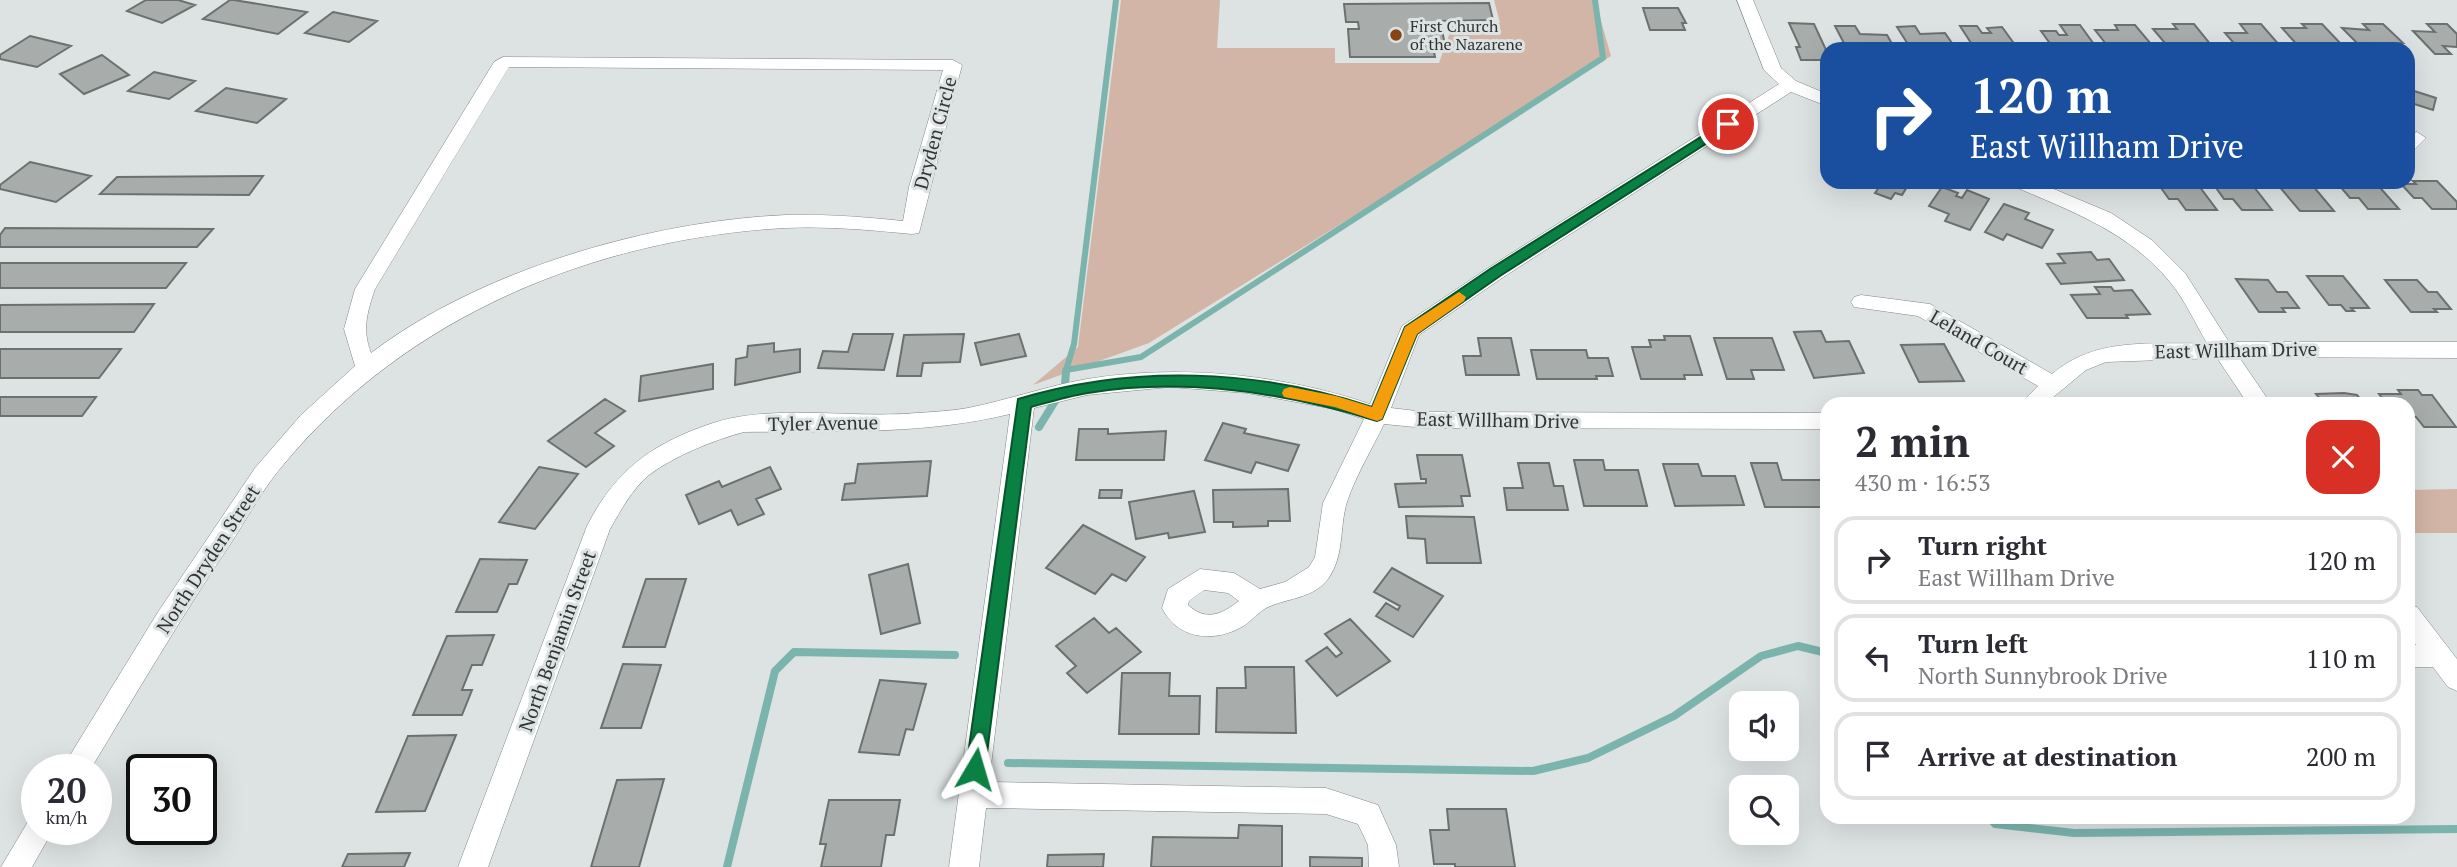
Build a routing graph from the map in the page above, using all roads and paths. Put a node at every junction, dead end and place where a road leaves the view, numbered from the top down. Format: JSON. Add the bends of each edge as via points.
{"nodes":[{"id":1,"x":1745,"y":0,"type":"edge"},
{"id":2,"x":1790,"y":85,"type":"junction"},
{"id":3,"x":1820,"y":98,"type":"edge"},
{"id":4,"x":2052,"y":189,"type":"edge"},
{"id":5,"x":1861,"y":302,"type":"dead end"},
{"id":6,"x":2222,"y":349,"type":"junction"},
{"id":7,"x":2457,"y":350,"type":"edge"},
{"id":8,"x":368,"y":370,"type":"junction"},
{"id":9,"x":2052,"y":384,"type":"junction"},
{"id":10,"x":2038,"y":397,"type":"edge"},
{"id":11,"x":2255,"y":397,"type":"edge"},
{"id":12,"x":1023,"y":403,"type":"junction"},
{"id":13,"x":1377,"y":415,"type":"junction"},
{"id":14,"x":968,"y":416,"type":"joint"},
{"id":15,"x":1820,"y":421,"type":"edge"},
{"id":16,"x":683,"y":446,"type":"joint"},
{"id":17,"x":1257,"y":600,"type":"dead end"},
{"id":18,"x":2415,"y":625,"type":"edge"},
{"id":19,"x":2415,"y":656,"type":"edge"},
{"id":20,"x":2437,"y":656,"type":"junction"},
{"id":21,"x":2457,"y":679,"type":"edge"},
{"id":22,"x":85,"y":754,"type":"edge"},
{"id":23,"x":972,"y":796,"type":"junction"},
{"id":24,"x":30,"y":845,"type":"edge"},
{"id":25,"x":16,"y":867,"type":"edge"},
{"id":26,"x":473,"y":867,"type":"edge"},
{"id":27,"x":964,"y":867,"type":"edge"},
{"id":28,"x":1384,"y":867,"type":"edge"}],
"edges":[{"from":1,"to":2,"type":"street","via":[[1766,56]]},
{"from":2,"to":3,"type":"street"},
{"from":2,"to":13,"type":"street","via":[[1410,331]]},
{"from":4,"to":6,"type":"street","via":[[2146,246],[2178,278]]},
{"from":5,"to":9,"type":"street","name":"Leland Court","via":[[1923,309]]},
{"from":6,"to":7,"type":"street","name":"East Willham Drive"},
{"from":6,"to":9,"type":"street","name":"East Willham Drive","via":[[2104,354],[2078,364]]},
{"from":6,"to":11,"type":"street"},
{"from":8,"to":8,"type":"street","name":"Dryden Circle","via":[[422,329],[518,281],[634,243],[751,224],[810,221],[912,229],[953,65],[503,62],[365,289],[354,317],[355,344]]},
{"from":8,"to":22,"type":"street","name":"North Dryden Street","via":[[339,391],[276,457],[192,579]]},
{"from":9,"to":10,"type":"street","name":"East Willham Drive"},
{"from":12,"to":13,"type":"street","name":"East Willham Drive","via":[[1087,387],[1170,379],[1247,385],[1336,401]]},
{"from":12,"to":14,"type":"street","name":"East Willham Drive"},
{"from":12,"to":23,"type":"street"},
{"from":13,"to":15,"type":"street","name":"East Willham Drive","via":[[1425,420]]},
{"from":13,"to":17,"type":"street","via":[[1335,503],[1327,558],[1318,574],[1292,591]]},
{"from":14,"to":16,"type":"street","name":"Tyler Avenue","via":[[912,422],[744,425]]},
{"from":16,"to":26,"type":"street","name":"North Benjamin Street","via":[[641,469],[599,526]]},
{"from":18,"to":20,"type":"street"},
{"from":19,"to":20,"type":"street"},
{"from":20,"to":21,"type":"street"},
{"from":23,"to":27,"type":"street"},
{"from":23,"to":28,"type":"street","via":[[1326,801],[1368,814],[1382,845]]},
{"from":24,"to":25,"type":"street"}]}
